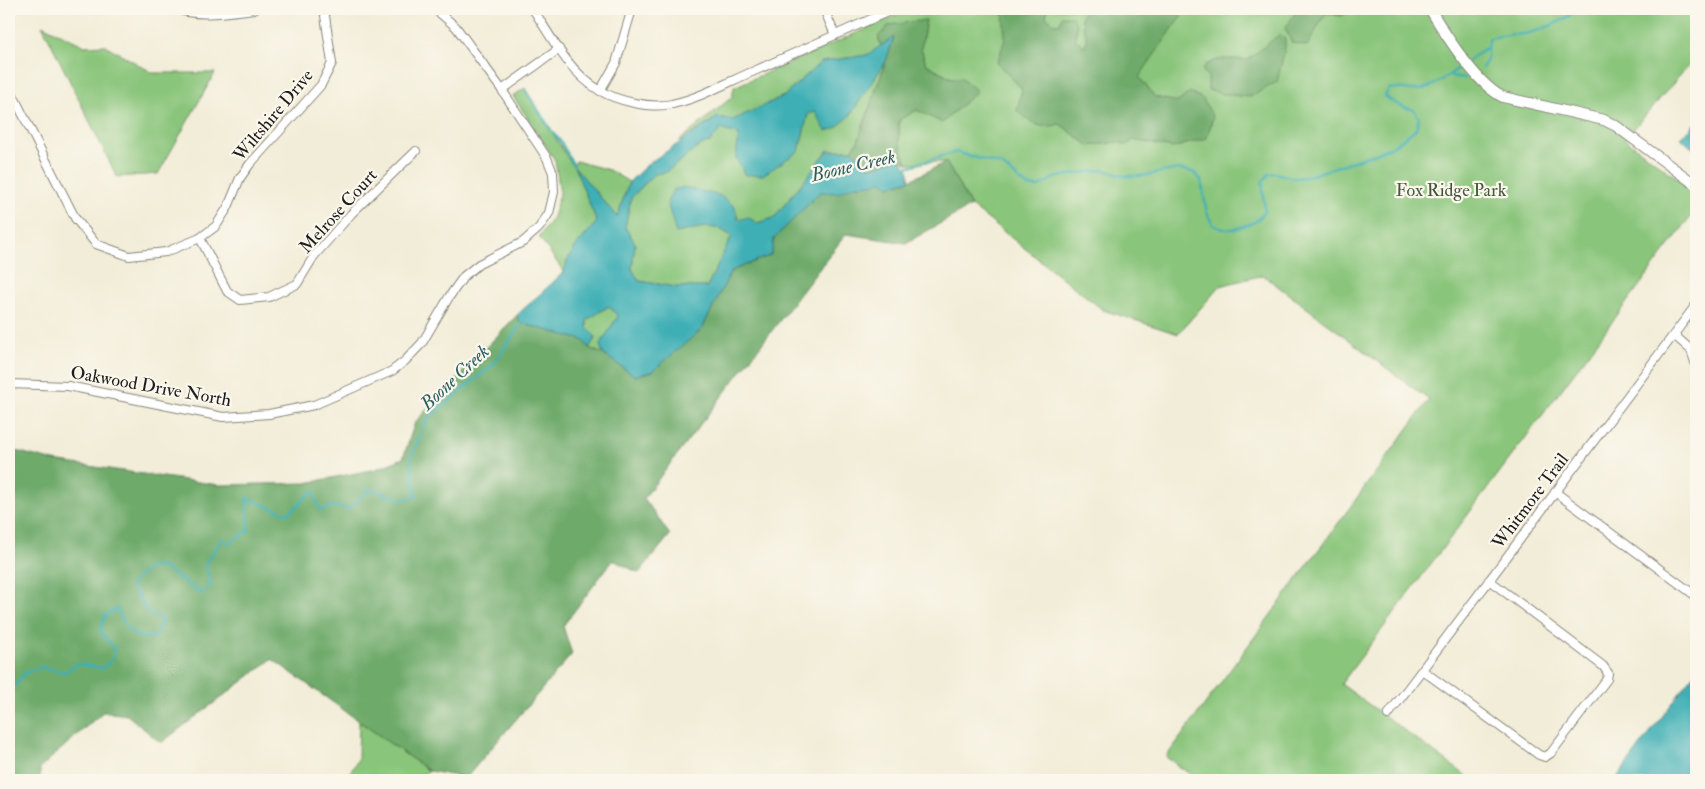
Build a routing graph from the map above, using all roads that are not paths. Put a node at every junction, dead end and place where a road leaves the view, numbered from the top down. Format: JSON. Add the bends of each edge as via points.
{"nodes":[{"id":1,"x":178,"y":9,"type":"edge"},
{"id":2,"x":255,"y":9,"type":"edge"},
{"id":3,"x":324,"y":9,"type":"edge"},
{"id":4,"x":435,"y":9,"type":"edge"},
{"id":5,"x":533,"y":9,"type":"edge"},
{"id":6,"x":632,"y":9,"type":"edge"},
{"id":7,"x":824,"y":9,"type":"edge"},
{"id":8,"x":894,"y":9,"type":"edge"},
{"id":9,"x":1430,"y":9,"type":"edge"},
{"id":10,"x":835,"y":35,"type":"junction"},
{"id":11,"x":559,"y":49,"type":"junction"},
{"id":12,"x":9,"y":87,"type":"edge"},
{"id":13,"x":502,"y":90,"type":"junction"},
{"id":14,"x":600,"y":91,"type":"junction"},
{"id":15,"x":416,"y":151,"type":"dead end"},
{"id":16,"x":1696,"y":185,"type":"edge"},
{"id":17,"x":200,"y":238,"type":"junction"},
{"id":18,"x":1696,"y":305,"type":"edge"},
{"id":19,"x":1674,"y":335,"type":"junction"},
{"id":20,"x":1696,"y":365,"type":"edge"},
{"id":21,"x":9,"y":384,"type":"edge"},
{"id":22,"x":1556,"y":492,"type":"junction"},
{"id":23,"x":1489,"y":580,"type":"junction"},
{"id":24,"x":1696,"y":596,"type":"edge"},
{"id":25,"x":1422,"y":670,"type":"junction"},
{"id":26,"x":1388,"y":715,"type":"dead end"}],
"edges":[{"from":1,"to":2,"type":"street","via":[[230,13]]},
{"from":3,"to":17,"type":"street","name":"Wiltshire Drive","via":[[332,64],[321,85],[250,164],[216,226]]},
{"from":4,"to":13,"type":"street","via":[[456,27]]},
{"from":5,"to":11,"type":"street"},
{"from":6,"to":14,"type":"street","via":[[616,63]]},
{"from":7,"to":10,"type":"street"},
{"from":8,"to":10,"type":"street"},
{"from":9,"to":16,"type":"street","via":[[1463,57],[1494,93],[1604,120]]},
{"from":10,"to":14,"type":"street","via":[[670,105],[642,105]]},
{"from":11,"to":13,"type":"street"},
{"from":11,"to":14,"type":"street","via":[[582,77]]},
{"from":12,"to":17,"type":"street","name":"Wiltshire Drive","via":[[75,218],[96,244],[129,256],[166,252]]},
{"from":13,"to":21,"type":"street","name":"Oakwood Drive North","via":[[550,165],[554,180],[553,199],[547,217],[523,242],[479,264],[464,276],[422,343],[392,370],[314,405],[269,414],[223,417],[68,386]]},
{"from":15,"to":17,"type":"street","name":"Melrose Court","via":[[351,214],[314,256],[297,284],[269,298],[240,300],[227,291]]},
{"from":18,"to":19,"type":"street","name":"Whitmore Trail"},
{"from":19,"to":20,"type":"street","via":[[1691,350]]},
{"from":19,"to":22,"type":"street","name":"Whitmore Trail"},
{"from":22,"to":23,"type":"street","name":"Whitmore Trail"},
{"from":22,"to":24,"type":"street"},
{"from":23,"to":25,"type":"street","name":"Whitmore Trail"},
{"from":23,"to":25,"type":"street","via":[[1603,666],[1608,673],[1606,679],[1545,757],[1538,756]]},
{"from":25,"to":26,"type":"street","name":"Whitmore Trail"}]}
